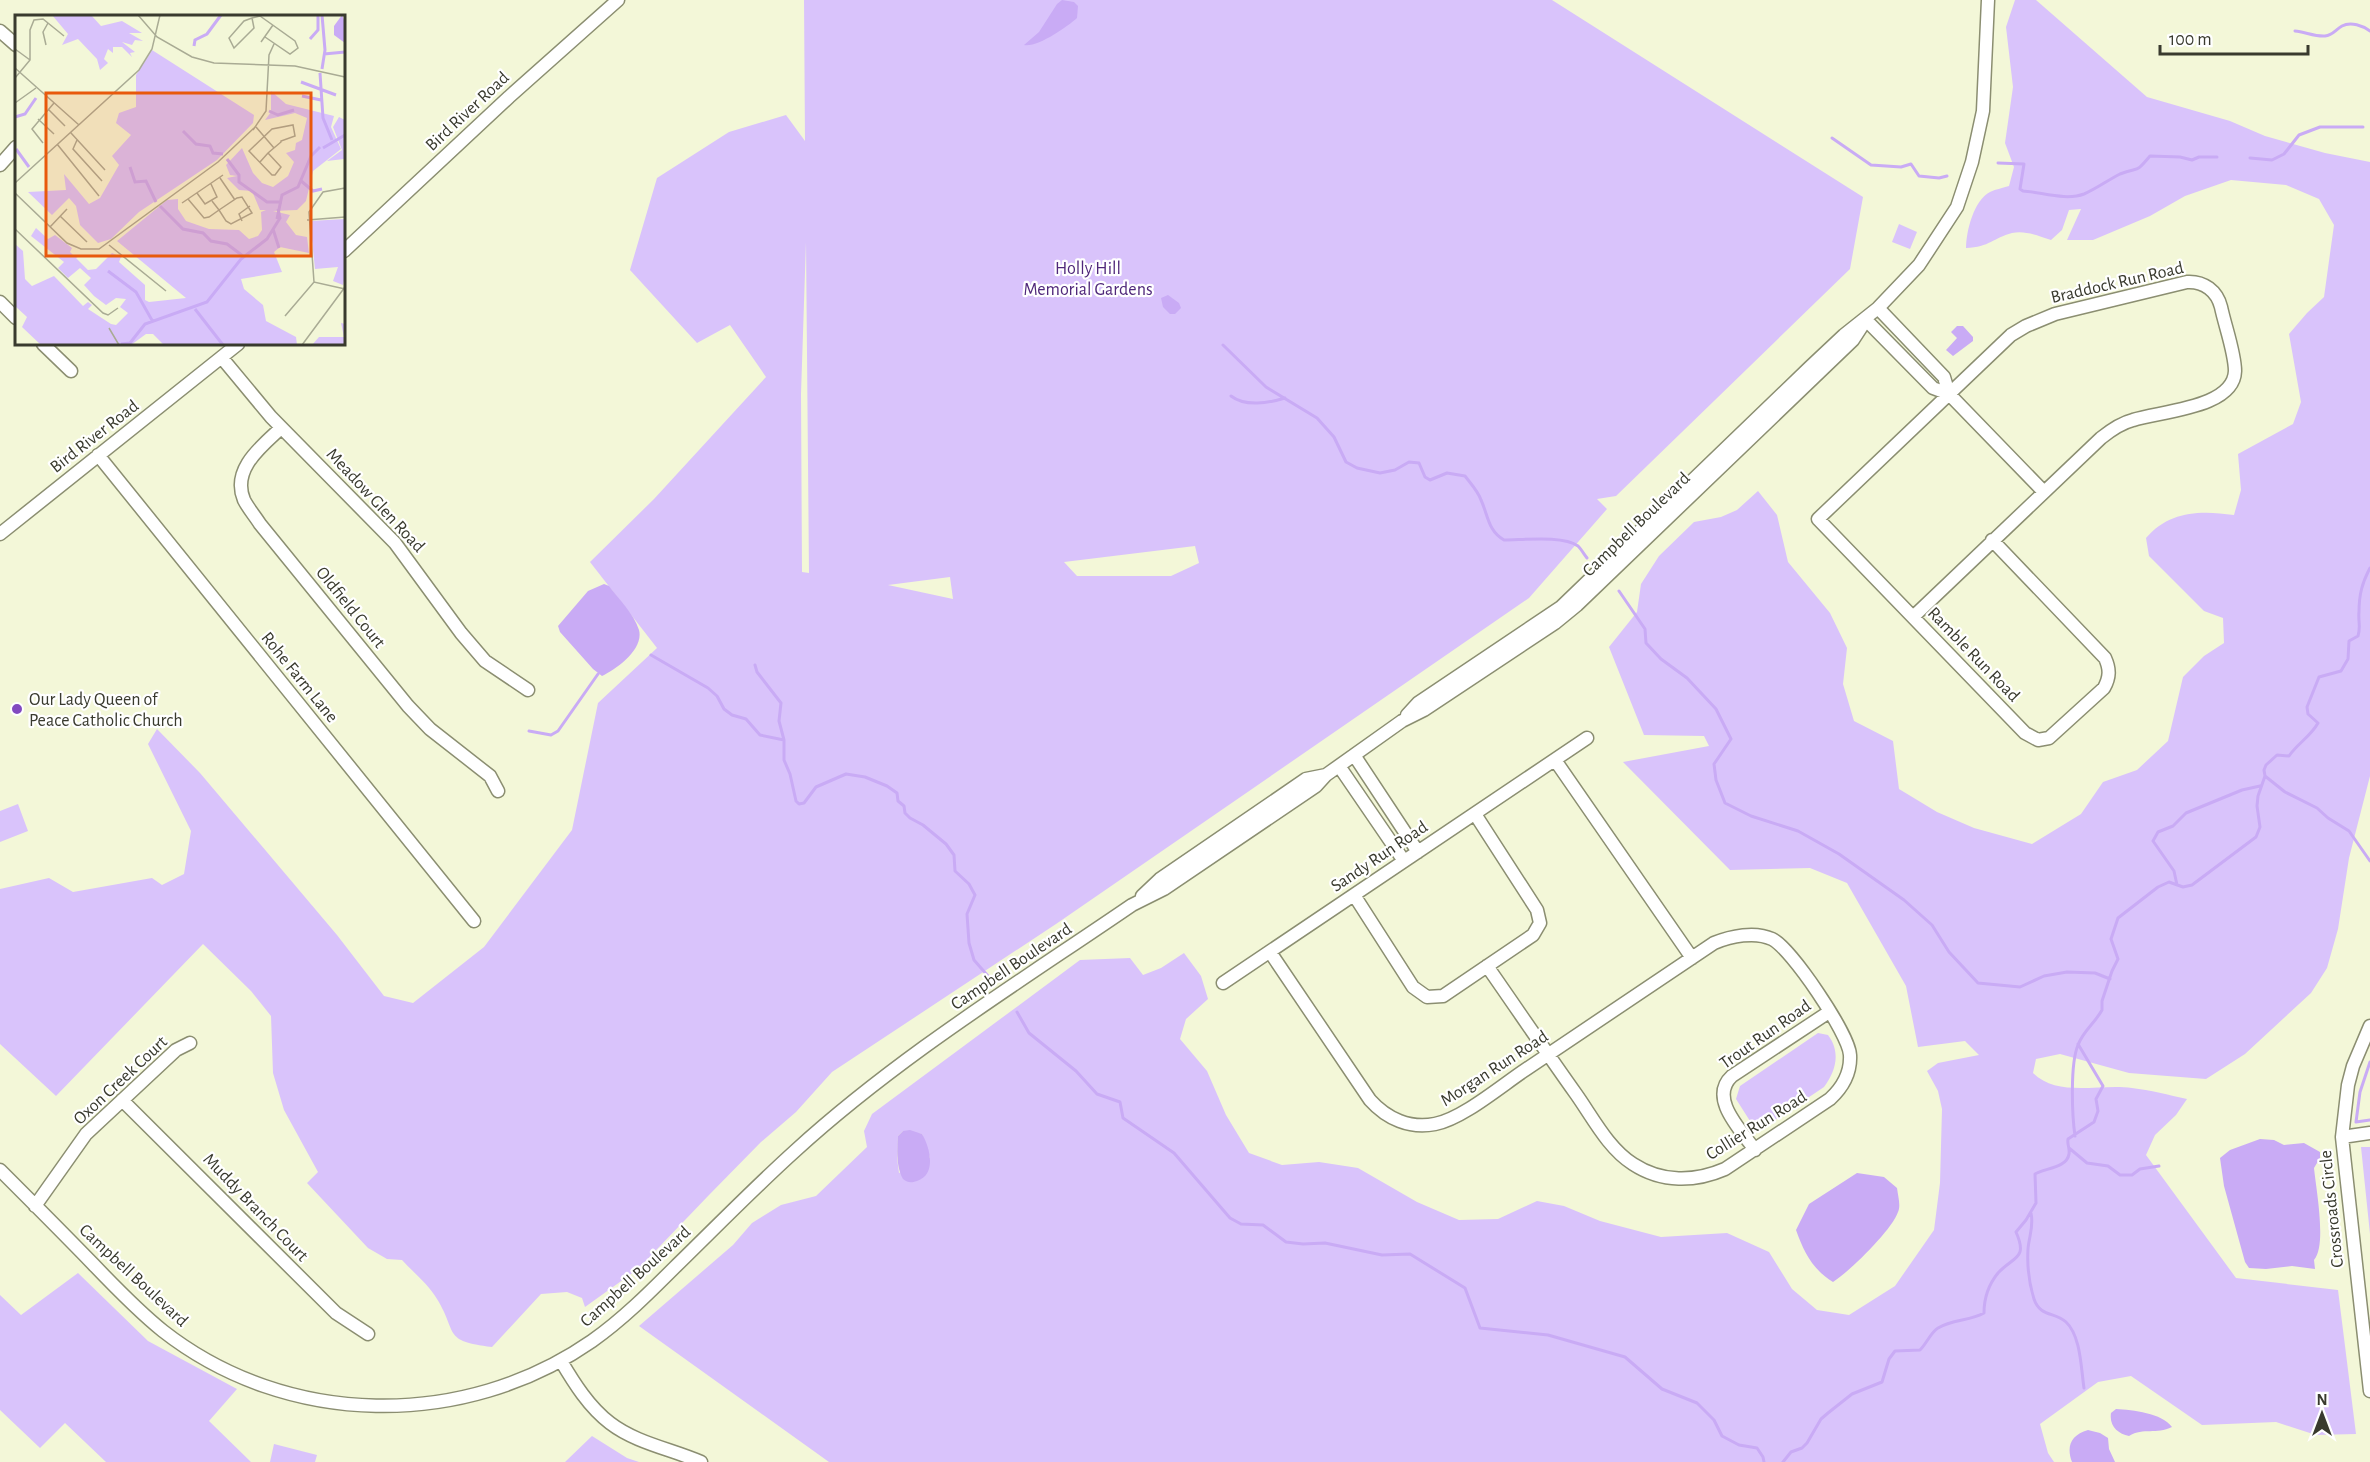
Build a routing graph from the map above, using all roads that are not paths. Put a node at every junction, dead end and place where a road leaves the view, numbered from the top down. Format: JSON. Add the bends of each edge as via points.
{"nodes":[{"id":1,"x":618,"y":0,"type":"edge"},
{"id":2,"x":1988,"y":0,"type":"edge"},
{"id":3,"x":0,"y":31,"type":"edge"},
{"id":4,"x":15,"y":44,"type":"edge"},
{"id":5,"x":15,"y":149,"type":"edge"},
{"id":6,"x":0,"y":165,"type":"edge"},
{"id":7,"x":345,"y":249,"type":"edge"},
{"id":8,"x":0,"y":302,"type":"edge"},
{"id":9,"x":1878,"y":308,"type":"junction"},
{"id":10,"x":15,"y":317,"type":"edge"},
{"id":11,"x":1866,"y":320,"type":"junction"},
{"id":12,"x":44,"y":345,"type":"edge"},
{"id":13,"x":237,"y":345,"type":"edge"},
{"id":14,"x":222,"y":358,"type":"junction"},
{"id":15,"x":71,"y":371,"type":"dead end"},
{"id":16,"x":1949,"y":394,"type":"junction"},
{"id":17,"x":281,"y":428,"type":"junction"},
{"id":18,"x":98,"y":455,"type":"junction"},
{"id":19,"x":2044,"y":492,"type":"junction"},
{"id":20,"x":0,"y":534,"type":"edge"},
{"id":21,"x":1992,"y":540,"type":"junction"},
{"id":22,"x":1912,"y":617,"type":"junction"},
{"id":23,"x":528,"y":690,"type":"dead end"},
{"id":24,"x":1587,"y":738,"type":"dead end"},
{"id":25,"x":1354,"y":755,"type":"junction"},
{"id":26,"x":1555,"y":760,"type":"junction"},
{"id":27,"x":1340,"y":766,"type":"junction"},
{"id":28,"x":498,"y":791,"type":"dead end"},
{"id":29,"x":1475,"y":814,"type":"junction"},
{"id":30,"x":1418,"y":852,"type":"junction"},
{"id":31,"x":1404,"y":861,"type":"junction"},
{"id":32,"x":1354,"y":895,"type":"junction"},
{"id":33,"x":474,"y":921,"type":"dead end"},
{"id":34,"x":1270,"y":952,"type":"junction"},
{"id":35,"x":1692,"y":958,"type":"junction"},
{"id":36,"x":1487,"y":966,"type":"junction"},
{"id":37,"x":1222,"y":983,"type":"dead end"},
{"id":38,"x":1829,"y":1012,"type":"junction"},
{"id":39,"x":2370,"y":1026,"type":"edge"},
{"id":40,"x":190,"y":1042,"type":"dead end"},
{"id":41,"x":1548,"y":1054,"type":"junction"},
{"id":42,"x":122,"y":1100,"type":"junction"},
{"id":43,"x":2370,"y":1133,"type":"edge"},
{"id":44,"x":2342,"y":1137,"type":"junction"},
{"id":45,"x":1755,"y":1150,"type":"junction"},
{"id":46,"x":0,"y":1170,"type":"edge"},
{"id":47,"x":35,"y":1206,"type":"junction"},
{"id":48,"x":368,"y":1334,"type":"dead end"},
{"id":49,"x":561,"y":1360,"type":"junction"},
{"id":50,"x":2370,"y":1391,"type":"edge"},
{"id":51,"x":701,"y":1462,"type":"edge"}],
"edges":[{"from":1,"to":7,"type":"street","name":"Bird River Road"},
{"from":2,"to":9,"type":"street","name":"Campbell Boulevard","via":[[1983,111],[1957,207],[1918,265]]},
{"from":3,"to":4,"type":"street"},
{"from":5,"to":6,"type":"street"},
{"from":8,"to":10,"type":"street"},
{"from":9,"to":11,"type":"street","name":"Campbell Boulevard"},
{"from":9,"to":16,"type":"street","via":[[1944,377]]},
{"from":11,"to":16,"type":"street","via":[[1933,388]]},
{"from":11,"to":25,"type":"street","name":"Campbell Boulevard","via":[[1853,340],[1577,605]]},
{"from":12,"to":15,"type":"street"},
{"from":13,"to":14,"type":"street","name":"Bird River Road"},
{"from":14,"to":17,"type":"street","name":"Meadow Glen Road"},
{"from":14,"to":18,"type":"street","name":"Bird River Road"},
{"from":16,"to":19,"type":"street"},
{"from":16,"to":19,"type":"street","name":"Braddock Run Road","via":[[2011,335],[2042,318],[2187,282],[2202,284],[2214,292],[2234,366],[2234,379],[2227,391],[2213,400],[2116,427]]},
{"from":16,"to":22,"type":"street","name":"Ramble Run Road","via":[[1818,519]]},
{"from":17,"to":23,"type":"street","name":"Meadow Glen Road","via":[[395,543],[485,661]]},
{"from":17,"to":28,"type":"street","name":"Oldfield Court","via":[[248,460],[241,482],[245,501],[408,706],[430,729],[490,776]]},
{"from":18,"to":20,"type":"street","name":"Bird River Road"},
{"from":18,"to":33,"type":"street","name":"Rohe Farm Lane"},
{"from":19,"to":21,"type":"street","name":"Braddock Run Road"},
{"from":21,"to":22,"type":"street","name":"Braddock Run Road"},
{"from":21,"to":22,"type":"street","name":"Ramble Run Road","via":[[2105,658],[2109,673],[2104,688],[2054,736],[2033,738]]},
{"from":24,"to":26,"type":"street","name":"Sandy Run Road"},
{"from":25,"to":27,"type":"street","name":"Campbell Boulevard"},
{"from":25,"to":30,"type":"street"},
{"from":26,"to":29,"type":"street","name":"Sandy Run Road"},
{"from":26,"to":35,"type":"street"},
{"from":27,"to":31,"type":"street"},
{"from":27,"to":49,"type":"street","name":"Campbell Boulevard","via":[[1164,889],[1132,905],[992,1000],[861,1095],[796,1150],[631,1310]]},
{"from":29,"to":30,"type":"street","name":"Sandy Run Road"},
{"from":29,"to":36,"type":"street","via":[[1540,919],[1533,935]]},
{"from":30,"to":31,"type":"street","name":"Sandy Run Road"},
{"from":31,"to":32,"type":"street","name":"Sandy Run Road"},
{"from":32,"to":34,"type":"street","name":"Sandy Run Road"},
{"from":32,"to":36,"type":"street","via":[[1422,995],[1443,996]]},
{"from":34,"to":37,"type":"street","name":"Sandy Run Road"},
{"from":34,"to":41,"type":"street","name":"Morgan Run Road","via":[[1370,1100],[1400,1122],[1425,1126],[1450,1120]]},
{"from":35,"to":38,"type":"street","name":"Collier Run Road","via":[[1725,938],[1770,938],[1789,952]]},
{"from":35,"to":41,"type":"street","name":"Morgan Run Road"},
{"from":36,"to":41,"type":"street","name":"Collier Run Road"},
{"from":38,"to":45,"type":"street","name":"Collier Run Road","via":[[1849,1047],[1850,1065],[1844,1082],[1830,1099]]},
{"from":38,"to":45,"type":"street","name":"Trout Run Road","via":[[1725,1084],[1725,1105]]},
{"from":39,"to":44,"type":"street","name":"Crossroads Circle","via":[[2348,1085]]},
{"from":40,"to":42,"type":"street","name":"Oxon Creek Court"},
{"from":41,"to":45,"type":"street","name":"Collier Run Road","via":[[1611,1145],[1644,1170],[1671,1178],[1700,1178],[1725,1169]]},
{"from":42,"to":47,"type":"street","name":"Oxon Creek Court","via":[[86,1134]]},
{"from":42,"to":48,"type":"street","name":"Muddy Branch Court","via":[[336,1313]]},
{"from":43,"to":44,"type":"street"},
{"from":44,"to":50,"type":"street","name":"Crossroads Circle"},
{"from":46,"to":47,"type":"street","name":"Campbell Boulevard"},
{"from":47,"to":49,"type":"street","name":"Campbell Boulevard","via":[[164,1331],[225,1369],[291,1394],[364,1406],[437,1403],[501,1388]]},
{"from":49,"to":51,"type":"street","via":[[577,1387],[610,1424]]}]}
